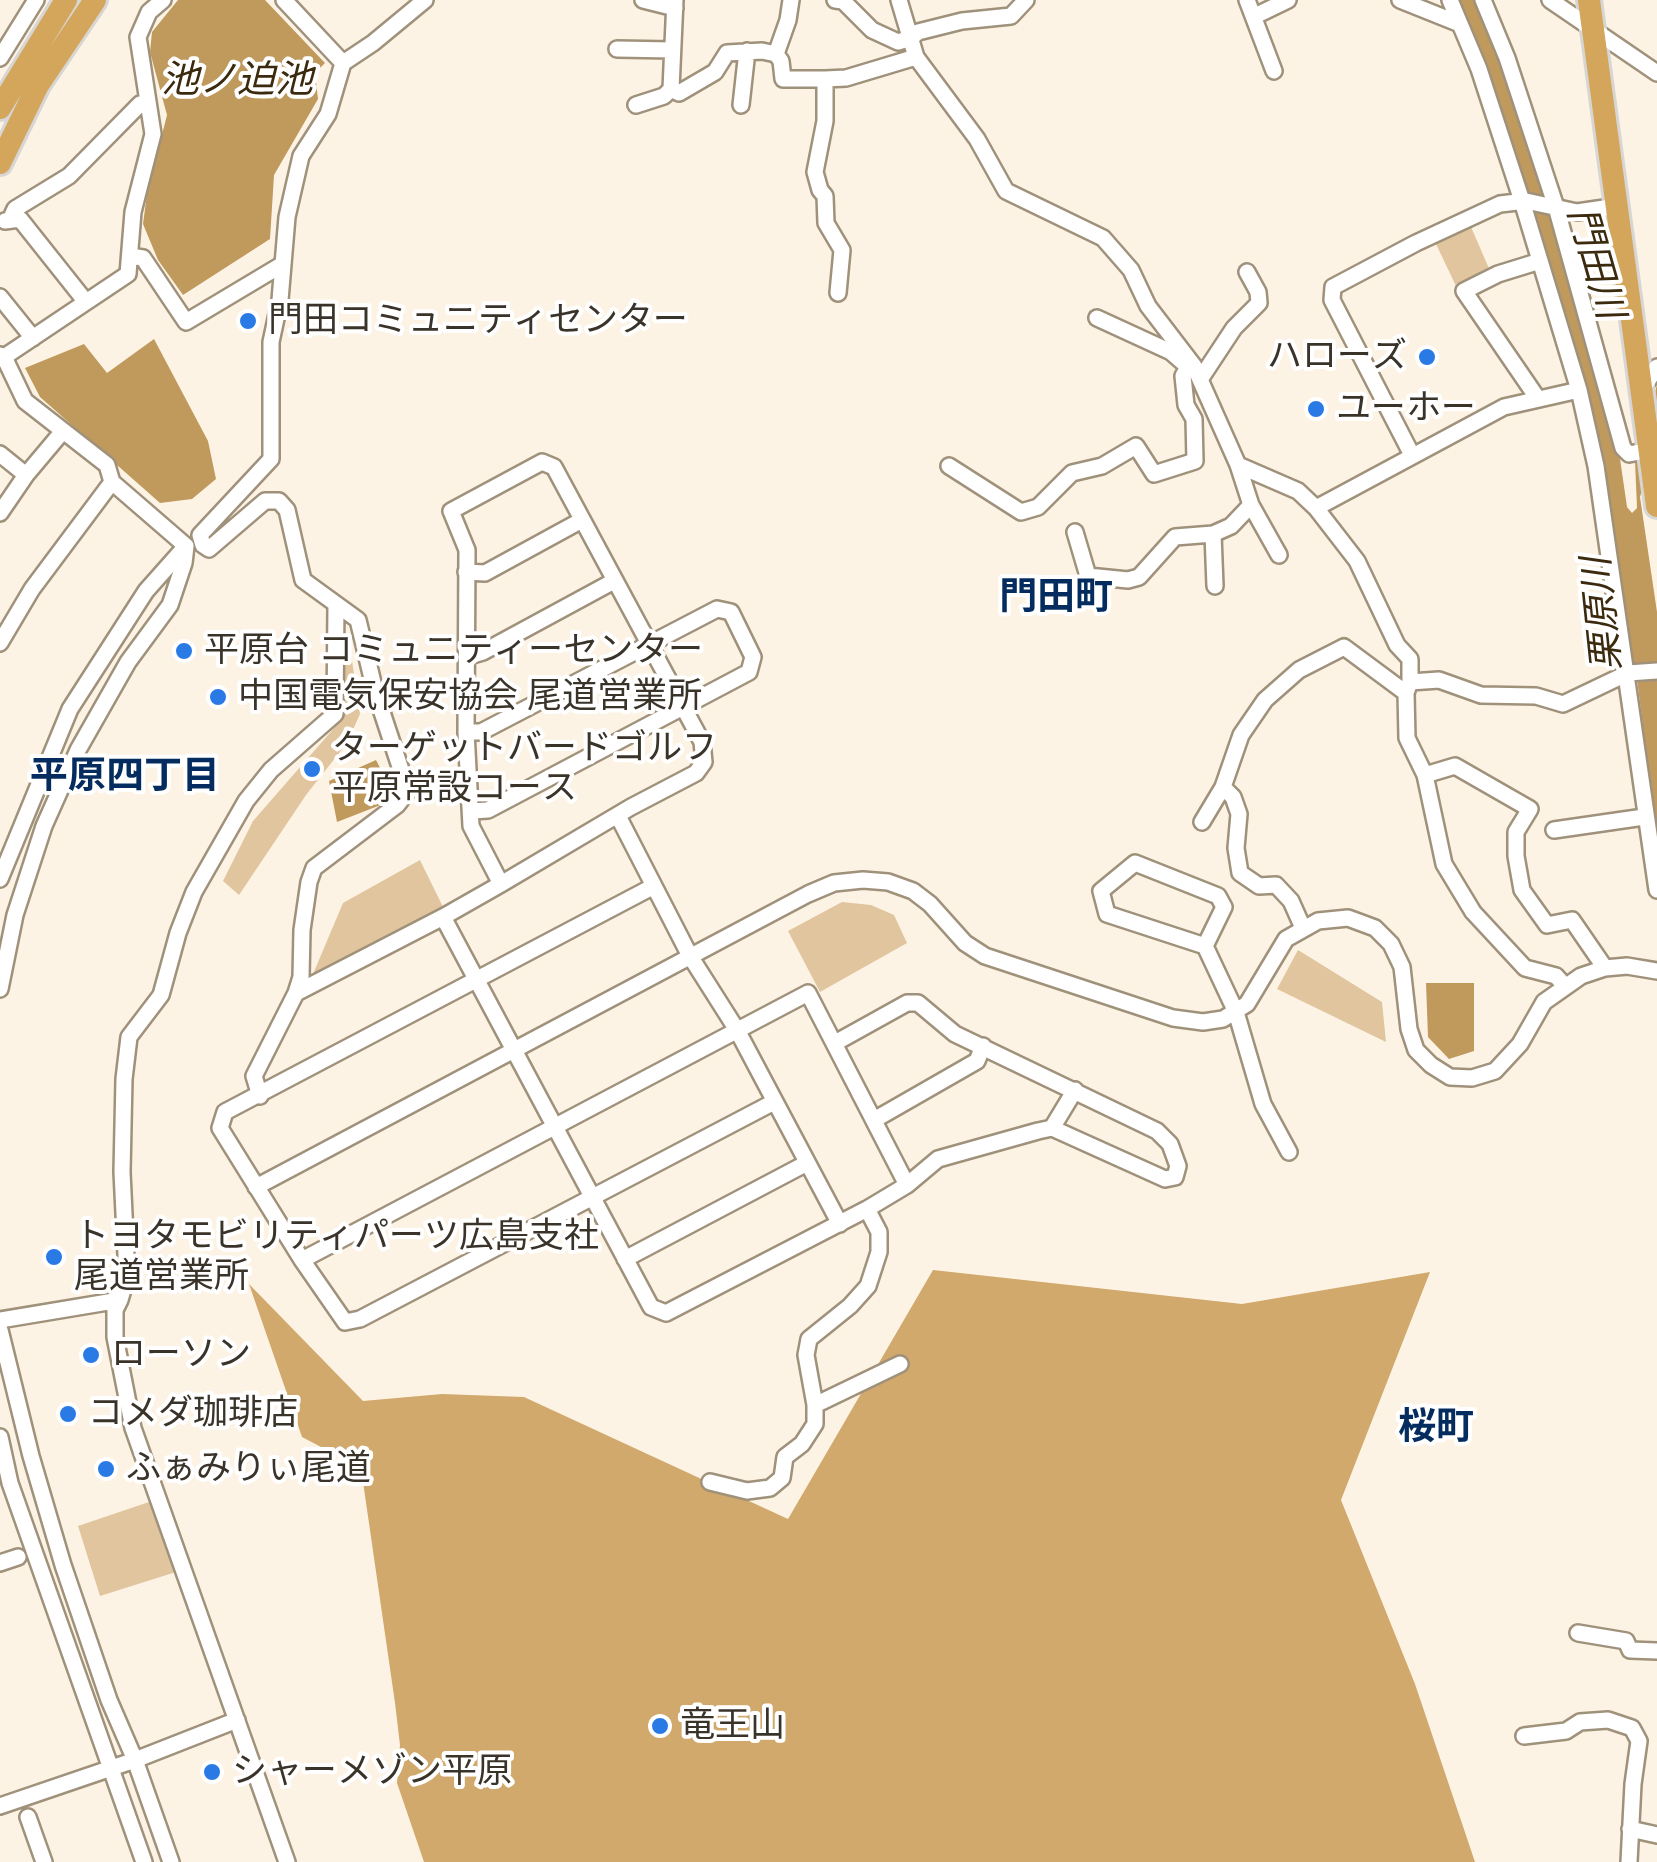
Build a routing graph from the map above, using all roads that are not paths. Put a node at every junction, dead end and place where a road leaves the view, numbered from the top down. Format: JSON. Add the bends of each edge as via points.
{"nodes":[{"id":1,"x":36,"y":0,"type":"edge"},
{"id":2,"x":66,"y":0,"type":"edge"},
{"id":3,"x":94,"y":0,"type":"edge"},
{"id":4,"x":163,"y":0,"type":"edge"},
{"id":5,"x":284,"y":0,"type":"edge"},
{"id":6,"x":643,"y":0,"type":"edge"},
{"id":7,"x":791,"y":0,"type":"edge"},
{"id":8,"x":835,"y":0,"type":"edge"},
{"id":9,"x":900,"y":0,"type":"edge"},
{"id":10,"x":990,"y":0,"type":"edge"},
{"id":11,"x":1026,"y":0,"type":"edge"},
{"id":12,"x":1247,"y":0,"type":"edge"},
{"id":13,"x":1288,"y":0,"type":"edge"},
{"id":14,"x":1400,"y":0,"type":"edge"},
{"id":15,"x":1450,"y":0,"type":"edge"},
{"id":16,"x":1483,"y":0,"type":"edge"},
{"id":17,"x":1550,"y":0,"type":"edge"},
{"id":18,"x":1590,"y":0,"type":"edge"},
{"id":19,"x":419,"y":1,"type":"edge"},
{"id":20,"x":675,"y":4,"type":"edge"},
{"id":21,"x":1255,"y":16,"type":"junction"},
{"id":22,"x":994,"y":18,"type":"junction"},
{"id":23,"x":1460,"y":24,"type":"junction"},
{"id":24,"x":1593,"y":28,"type":"junction"},
{"id":25,"x":911,"y":38,"type":"junction"},
{"id":26,"x":617,"y":48,"type":"dead end"},
{"id":27,"x":672,"y":50,"type":"junction"},
{"id":28,"x":747,"y":52,"type":"junction"},
{"id":29,"x":776,"y":54,"type":"junction"},
{"id":30,"x":0,"y":58,"type":"edge"},
{"id":31,"x":916,"y":58,"type":"junction"},
{"id":32,"x":342,"y":63,"type":"junction"},
{"id":33,"x":1656,"y":71,"type":"edge"},
{"id":34,"x":1274,"y":72,"type":"dead end"},
{"id":35,"x":824,"y":80,"type":"junction"},
{"id":36,"x":670,"y":89,"type":"junction"},
{"id":37,"x":148,"y":102,"type":"junction"},
{"id":38,"x":741,"y":104,"type":"dead end"},
{"id":39,"x":636,"y":105,"type":"dead end"},
{"id":40,"x":0,"y":108,"type":"edge"},
{"id":41,"x":0,"y":163,"type":"edge"},
{"id":42,"x":1524,"y":201,"type":"junction"},
{"id":43,"x":1552,"y":206,"type":"junction"},
{"id":44,"x":1618,"y":206,"type":"junction"},
{"id":45,"x":5,"y":221,"type":"edge"},
{"id":46,"x":130,"y":256,"type":"junction"},
{"id":47,"x":1540,"y":261,"type":"junction"},
{"id":48,"x":283,"y":264,"type":"junction"},
{"id":49,"x":1247,"y":272,"type":"dead end"},
{"id":50,"x":838,"y":293,"type":"dead end"},
{"id":51,"x":0,"y":297,"type":"edge"},
{"id":52,"x":86,"y":302,"type":"junction"},
{"id":53,"x":1097,"y":318,"type":"dead end"},
{"id":54,"x":33,"y":338,"type":"junction"},
{"id":55,"x":2,"y":356,"type":"edge"},
{"id":56,"x":1657,"y":367,"type":"edge"},
{"id":57,"x":1194,"y":370,"type":"junction"},
{"id":58,"x":1644,"y":388,"type":"junction"},
{"id":59,"x":1579,"y":390,"type":"junction"},
{"id":60,"x":1538,"y":400,"type":"junction"},
{"id":61,"x":63,"y":431,"type":"junction"},
{"id":62,"x":0,"y":454,"type":"edge"},
{"id":63,"x":1412,"y":455,"type":"junction"},
{"id":64,"x":1650,"y":462,"type":"edge"},
{"id":65,"x":1238,"y":464,"type":"junction"},
{"id":66,"x":949,"y":466,"type":"dead end"},
{"id":67,"x":26,"y":474,"type":"junction"},
{"id":68,"x":112,"y":482,"type":"junction"},
{"id":69,"x":1250,"y":505,"type":"junction"},
{"id":70,"x":1657,"y":506,"type":"edge"},
{"id":71,"x":1316,"y":508,"type":"junction"},
{"id":72,"x":0,"y":514,"type":"edge"},
{"id":73,"x":582,"y":520,"type":"junction"},
{"id":74,"x":1074,"y":532,"type":"dead end"},
{"id":75,"x":1213,"y":534,"type":"junction"},
{"id":76,"x":186,"y":546,"type":"junction"},
{"id":77,"x":1280,"y":555,"type":"dead end"},
{"id":78,"x":466,"y":572,"type":"junction"},
{"id":79,"x":614,"y":581,"type":"junction"},
{"id":80,"x":1215,"y":586,"type":"dead end"},
{"id":81,"x":146,"y":591,"type":"junction"},
{"id":82,"x":336,"y":604,"type":"junction"},
{"id":83,"x":170,"y":605,"type":"junction"},
{"id":84,"x":0,"y":643,"type":"edge"},
{"id":85,"x":649,"y":645,"type":"junction"},
{"id":86,"x":466,"y":657,"type":"junction"},
{"id":87,"x":1657,"y":671,"type":"edge"},
{"id":88,"x":1632,"y":674,"type":"junction"},
{"id":89,"x":1408,"y":687,"type":"junction"},
{"id":90,"x":683,"y":708,"type":"junction"},
{"id":91,"x":466,"y":732,"type":"junction"},
{"id":92,"x":1425,"y":775,"type":"junction"},
{"id":93,"x":1223,"y":786,"type":"junction"},
{"id":94,"x":471,"y":811,"type":"junction"},
{"id":95,"x":618,"y":816,"type":"junction"},
{"id":96,"x":1644,"y":817,"type":"junction"},
{"id":97,"x":1202,"y":822,"type":"dead end"},
{"id":98,"x":1554,"y":830,"type":"dead end"},
{"id":99,"x":1654,"y":854,"type":"edge"},
{"id":100,"x":3,"y":858,"type":"edge"},
{"id":101,"x":31,"y":863,"type":"junction"},
{"id":102,"x":0,"y":878,"type":"edge"},
{"id":103,"x":501,"y":884,"type":"junction"},
{"id":104,"x":654,"y":886,"type":"junction"},
{"id":105,"x":1657,"y":890,"type":"edge"},
{"id":106,"x":443,"y":917,"type":"junction"},
{"id":107,"x":1303,"y":928,"type":"junction"},
{"id":108,"x":1205,"y":946,"type":"junction"},
{"id":109,"x":690,"y":956,"type":"junction"},
{"id":110,"x":1604,"y":968,"type":"junction"},
{"id":111,"x":1657,"y":971,"type":"edge"},
{"id":112,"x":476,"y":978,"type":"junction"},
{"id":113,"x":1565,"y":986,"type":"junction"},
{"id":114,"x":0,"y":989,"type":"edge"},
{"id":115,"x":296,"y":993,"type":"junction"},
{"id":116,"x":1236,"y":1012,"type":"junction"},
{"id":117,"x":737,"y":1030,"type":"junction"},
{"id":118,"x":835,"y":1043,"type":"junction"},
{"id":119,"x":983,"y":1046,"type":"junction"},
{"id":120,"x":514,"y":1050,"type":"junction"},
{"id":121,"x":1075,"y":1090,"type":"junction"},
{"id":122,"x":260,"y":1096,"type":"junction"},
{"id":123,"x":774,"y":1102,"type":"junction"},
{"id":124,"x":874,"y":1120,"type":"junction"},
{"id":125,"x":555,"y":1127,"type":"junction"},
{"id":126,"x":1052,"y":1128,"type":"junction"},
{"id":127,"x":1289,"y":1152,"type":"dead end"},
{"id":128,"x":807,"y":1163,"type":"junction"},
{"id":129,"x":907,"y":1185,"type":"junction"},
{"id":130,"x":256,"y":1187,"type":"junction"},
{"id":131,"x":592,"y":1195,"type":"junction"},
{"id":132,"x":867,"y":1210,"type":"junction"},
{"id":133,"x":840,"y":1224,"type":"junction"},
{"id":134,"x":625,"y":1259,"type":"junction"},
{"id":135,"x":302,"y":1260,"type":"junction"},
{"id":136,"x":120,"y":1300,"type":"junction"},
{"id":137,"x":0,"y":1320,"type":"edge"},
{"id":138,"x":0,"y":1330,"type":"edge"},
{"id":139,"x":900,"y":1364,"type":"dead end"},
{"id":140,"x":815,"y":1405,"type":"junction"},
{"id":141,"x":0,"y":1437,"type":"edge"},
{"id":142,"x":710,"y":1482,"type":"dead end"},
{"id":143,"x":18,"y":1556,"type":"dead end"},
{"id":144,"x":0,"y":1563,"type":"edge"},
{"id":145,"x":1578,"y":1633,"type":"dead end"},
{"id":146,"x":1657,"y":1651,"type":"edge"},
{"id":147,"x":237,"y":1720,"type":"junction"},
{"id":148,"x":1524,"y":1736,"type":"dead end"},
{"id":149,"x":135,"y":1760,"type":"junction"},
{"id":150,"x":110,"y":1768,"type":"junction"},
{"id":151,"x":0,"y":1806,"type":"edge"},
{"id":152,"x":28,"y":1817,"type":"dead end"},
{"id":153,"x":1630,"y":1829,"type":"junction"},
{"id":154,"x":1657,"y":1835,"type":"edge"},
{"id":155,"x":44,"y":1862,"type":"edge"},
{"id":156,"x":144,"y":1862,"type":"edge"},
{"id":157,"x":171,"y":1862,"type":"edge"},
{"id":158,"x":287,"y":1862,"type":"edge"},
{"id":159,"x":1629,"y":1862,"type":"edge"}],
"edges":[{"from":1,"to":30,"type":"street"},
{"from":2,"to":40,"type":"highway"},
{"from":3,"to":41,"type":"highway","via":[[38,85]]},
{"from":4,"to":37,"type":"street","via":[[149,12],[138,38]]},
{"from":5,"to":32,"type":"street"},
{"from":6,"to":20,"type":"street"},
{"from":7,"to":29,"type":"street"},
{"from":8,"to":25,"type":"street","via":[[872,30],[898,42]]},
{"from":9,"to":25,"type":"street"},
{"from":10,"to":22,"type":"street"},
{"from":11,"to":22,"type":"street","via":[[1011,16]]},
{"from":12,"to":21,"type":"street"},
{"from":13,"to":21,"type":"street"},
{"from":14,"to":23,"type":"street"},
{"from":15,"to":23,"type":"street"},
{"from":16,"to":43,"type":"street"},
{"from":17,"to":24,"type":"street"},
{"from":18,"to":24,"type":"highway"},
{"from":19,"to":32,"type":"street"},
{"from":20,"to":27,"type":"street"},
{"from":21,"to":34,"type":"street"},
{"from":22,"to":25,"type":"street"},
{"from":23,"to":42,"type":"street"},
{"from":24,"to":33,"type":"street"},
{"from":24,"to":44,"type":"highway"},
{"from":25,"to":31,"type":"street"},
{"from":26,"to":27,"type":"street"},
{"from":27,"to":36,"type":"street"},
{"from":28,"to":29,"type":"street"},
{"from":28,"to":36,"type":"street","via":[[727,52],[715,72],[679,93]]},
{"from":28,"to":38,"type":"street"},
{"from":29,"to":35,"type":"street","via":[[783,79]]},
{"from":31,"to":35,"type":"street"},
{"from":31,"to":57,"type":"street","via":[[977,139],[1006,192],[1103,238],[1132,270],[1148,306]]},
{"from":32,"to":48,"type":"street","via":[[328,114],[301,156]]},
{"from":35,"to":50,"type":"street","via":[[825,122],[815,172],[826,224],[842,250]]},
{"from":36,"to":39,"type":"street"},
{"from":37,"to":45,"type":"street","via":[[70,176]]},
{"from":37,"to":46,"type":"street","via":[[153,134],[133,212]]},
{"from":42,"to":43,"type":"street"},
{"from":42,"to":47,"type":"street"},
{"from":42,"to":63,"type":"street","via":[[1500,204],[1416,242],[1334,287],[1332,300]]},
{"from":43,"to":44,"type":"street","via":[[1577,212]]},
{"from":43,"to":64,"type":"street","via":[[1622,448]]},
{"from":44,"to":58,"type":"highway"},
{"from":45,"to":52,"type":"street","via":[[20,220]]},
{"from":46,"to":48,"type":"street","via":[[143,258],[186,322]]},
{"from":46,"to":52,"type":"street","via":[[128,274]]},
{"from":47,"to":59,"type":"street"},
{"from":47,"to":60,"type":"street","via":[[1464,291]]},
{"from":48,"to":82,"type":"street","via":[[271,342],[270,459],[200,535],[209,550],[265,501],[279,501],[304,580]]},
{"from":49,"to":57,"type":"street","via":[[1259,303]]},
{"from":51,"to":54,"type":"street"},
{"from":52,"to":54,"type":"street"},
{"from":53,"to":57,"type":"street"},
{"from":54,"to":55,"type":"street"},
{"from":55,"to":61,"type":"street","via":[[25,400]]},
{"from":56,"to":58,"type":"street"},
{"from":57,"to":65,"type":"street"},
{"from":57,"to":66,"type":"street","via":[[1183,376],[1194,418],[1195,461],[1154,474],[1136,446],[1072,474],[1038,508],[1022,512]]},
{"from":58,"to":64,"type":"highway"},
{"from":59,"to":60,"type":"street"},
{"from":59,"to":88,"type":"street"},
{"from":60,"to":63,"type":"street","via":[[1504,407]]},
{"from":61,"to":67,"type":"street"},
{"from":61,"to":68,"type":"street","via":[[107,465]]},
{"from":62,"to":67,"type":"street"},
{"from":63,"to":71,"type":"street"},
{"from":64,"to":70,"type":"highway"},
{"from":65,"to":69,"type":"street"},
{"from":65,"to":71,"type":"street","via":[[1298,491]]},
{"from":67,"to":72,"type":"street"},
{"from":68,"to":76,"type":"street"},
{"from":68,"to":84,"type":"street"},
{"from":69,"to":75,"type":"street","via":[[1232,526]]},
{"from":69,"to":77,"type":"street"},
{"from":71,"to":89,"type":"street","via":[[1357,561],[1410,659]]},
{"from":73,"to":78,"type":"street","via":[[485,573]]},
{"from":73,"to":78,"type":"street","via":[[554,467],[542,462],[451,511],[467,550]]},
{"from":73,"to":79,"type":"street"},
{"from":74,"to":75,"type":"street","via":[[1088,576],[1128,580],[1139,578],[1175,537]]},
{"from":75,"to":80,"type":"street"},
{"from":76,"to":81,"type":"street"},
{"from":76,"to":83,"type":"street"},
{"from":78,"to":86,"type":"street"},
{"from":79,"to":85,"type":"street"},
{"from":79,"to":86,"type":"street"},
{"from":81,"to":83,"type":"street"},
{"from":81,"to":100,"type":"street","via":[[70,709]]},
{"from":82,"to":115,"type":"street","via":[[358,620],[408,792],[314,868]]},
{"from":82,"to":136,"type":"street","via":[[335,714],[246,801],[194,892],[161,995],[129,1038],[122,1172],[127,1276]]},
{"from":83,"to":101,"type":"street","via":[[78,750]]},
{"from":85,"to":90,"type":"street"},
{"from":85,"to":90,"type":"street","via":[[717,609],[731,612],[753,657],[750,672]]},
{"from":85,"to":91,"type":"street","via":[[481,732]]},
{"from":86,"to":91,"type":"street"},
{"from":87,"to":88,"type":"street"},
{"from":88,"to":89,"type":"street","via":[[1563,704],[1536,696],[1481,695],[1440,680]]},
{"from":88,"to":96,"type":"street"},
{"from":89,"to":92,"type":"street","via":[[1407,738]]},
{"from":89,"to":93,"type":"street","via":[[1344,647],[1299,670],[1265,700],[1241,735]]},
{"from":90,"to":94,"type":"street","via":[[488,810]]},
{"from":90,"to":95,"type":"street","via":[[702,742],[704,762],[696,773]]},
{"from":91,"to":94,"type":"street"},
{"from":92,"to":110,"type":"street","via":[[1456,766],[1530,810],[1516,832],[1522,890],[1547,926],[1572,920]]},
{"from":92,"to":113,"type":"street","via":[[1444,864],[1473,912],[1525,968],[1556,976]]},
{"from":93,"to":97,"type":"street"},
{"from":93,"to":107,"type":"street","via":[[1239,814],[1240,874],[1259,886],[1276,885]]},
{"from":94,"to":103,"type":"street","via":[[471,826]]},
{"from":95,"to":103,"type":"street"},
{"from":95,"to":104,"type":"street"},
{"from":96,"to":98,"type":"street"},
{"from":96,"to":99,"type":"street"},
{"from":99,"to":105,"type":"street"},
{"from":100,"to":101,"type":"street"},
{"from":100,"to":102,"type":"street"},
{"from":101,"to":114,"type":"street"},
{"from":103,"to":106,"type":"street"},
{"from":104,"to":109,"type":"street"},
{"from":104,"to":112,"type":"street"},
{"from":106,"to":112,"type":"street"},
{"from":106,"to":115,"type":"street"},
{"from":107,"to":113,"type":"street","via":[[1348,918],[1375,928],[1391,944],[1402,967],[1416,1050],[1450,1077],[1472,1078],[1509,1060],[1544,1002]]},
{"from":107,"to":116,"type":"street","via":[[1286,940]]},
{"from":108,"to":108,"type":"street","via":[[1107,914],[1101,891],[1135,863],[1218,896],[1224,907]]},
{"from":108,"to":116,"type":"street"},
{"from":109,"to":116,"type":"street","via":[[834,883],[876,881],[913,891],[985,956],[1173,1018],[1203,1022]]},
{"from":109,"to":117,"type":"street"},
{"from":109,"to":120,"type":"street"},
{"from":110,"to":111,"type":"street"},
{"from":110,"to":113,"type":"street"},
{"from":112,"to":120,"type":"street"},
{"from":112,"to":122,"type":"street"},
{"from":115,"to":122,"type":"street","via":[[254,1076]]},
{"from":116,"to":127,"type":"street","via":[[1263,1104]]},
{"from":117,"to":118,"type":"street","via":[[808,993]]},
{"from":117,"to":123,"type":"street"},
{"from":117,"to":125,"type":"street"},
{"from":118,"to":119,"type":"street","via":[[918,1003]]},
{"from":118,"to":124,"type":"street"},
{"from":119,"to":121,"type":"street"},
{"from":119,"to":124,"type":"street","via":[[977,1060]]},
{"from":120,"to":125,"type":"street"},
{"from":120,"to":130,"type":"street"},
{"from":121,"to":126,"type":"street"},
{"from":121,"to":126,"type":"street","via":[[1157,1131],[1170,1144],[1175,1177],[1165,1179]]},
{"from":122,"to":130,"type":"street","via":[[225,1112],[220,1128]]},
{"from":123,"to":128,"type":"street"},
{"from":123,"to":131,"type":"street"},
{"from":124,"to":129,"type":"street"},
{"from":125,"to":131,"type":"street"},
{"from":125,"to":135,"type":"street"},
{"from":126,"to":129,"type":"street","via":[[938,1159]]},
{"from":128,"to":133,"type":"street"},
{"from":128,"to":134,"type":"street"},
{"from":129,"to":132,"type":"street"},
{"from":130,"to":135,"type":"street"},
{"from":131,"to":134,"type":"street"},
{"from":131,"to":135,"type":"street","via":[[360,1320],[345,1322]]},
{"from":132,"to":133,"type":"street"},
{"from":132,"to":140,"type":"street","via":[[880,1252],[868,1286],[810,1339],[806,1355]]},
{"from":133,"to":134,"type":"street","via":[[666,1313],[651,1307]]},
{"from":136,"to":137,"type":"street"},
{"from":136,"to":147,"type":"street","via":[[115,1337],[133,1428]]},
{"from":138,"to":149,"type":"street","via":[[62,1563]]},
{"from":139,"to":140,"type":"street"},
{"from":140,"to":142,"type":"street","via":[[815,1424],[770,1488],[747,1491]]},
{"from":141,"to":150,"type":"street"},
{"from":143,"to":144,"type":"street"},
{"from":145,"to":146,"type":"street","via":[[1626,1641],[1630,1650]]},
{"from":147,"to":149,"type":"street"},
{"from":147,"to":158,"type":"street"},
{"from":148,"to":153,"type":"street","via":[[1566,1731],[1580,1722],[1608,1720],[1632,1728],[1638,1741]]},
{"from":149,"to":150,"type":"street"},
{"from":149,"to":157,"type":"street"},
{"from":150,"to":151,"type":"street"},
{"from":150,"to":156,"type":"street"},
{"from":152,"to":155,"type":"street"},
{"from":153,"to":154,"type":"street"},
{"from":153,"to":159,"type":"street"}]}
